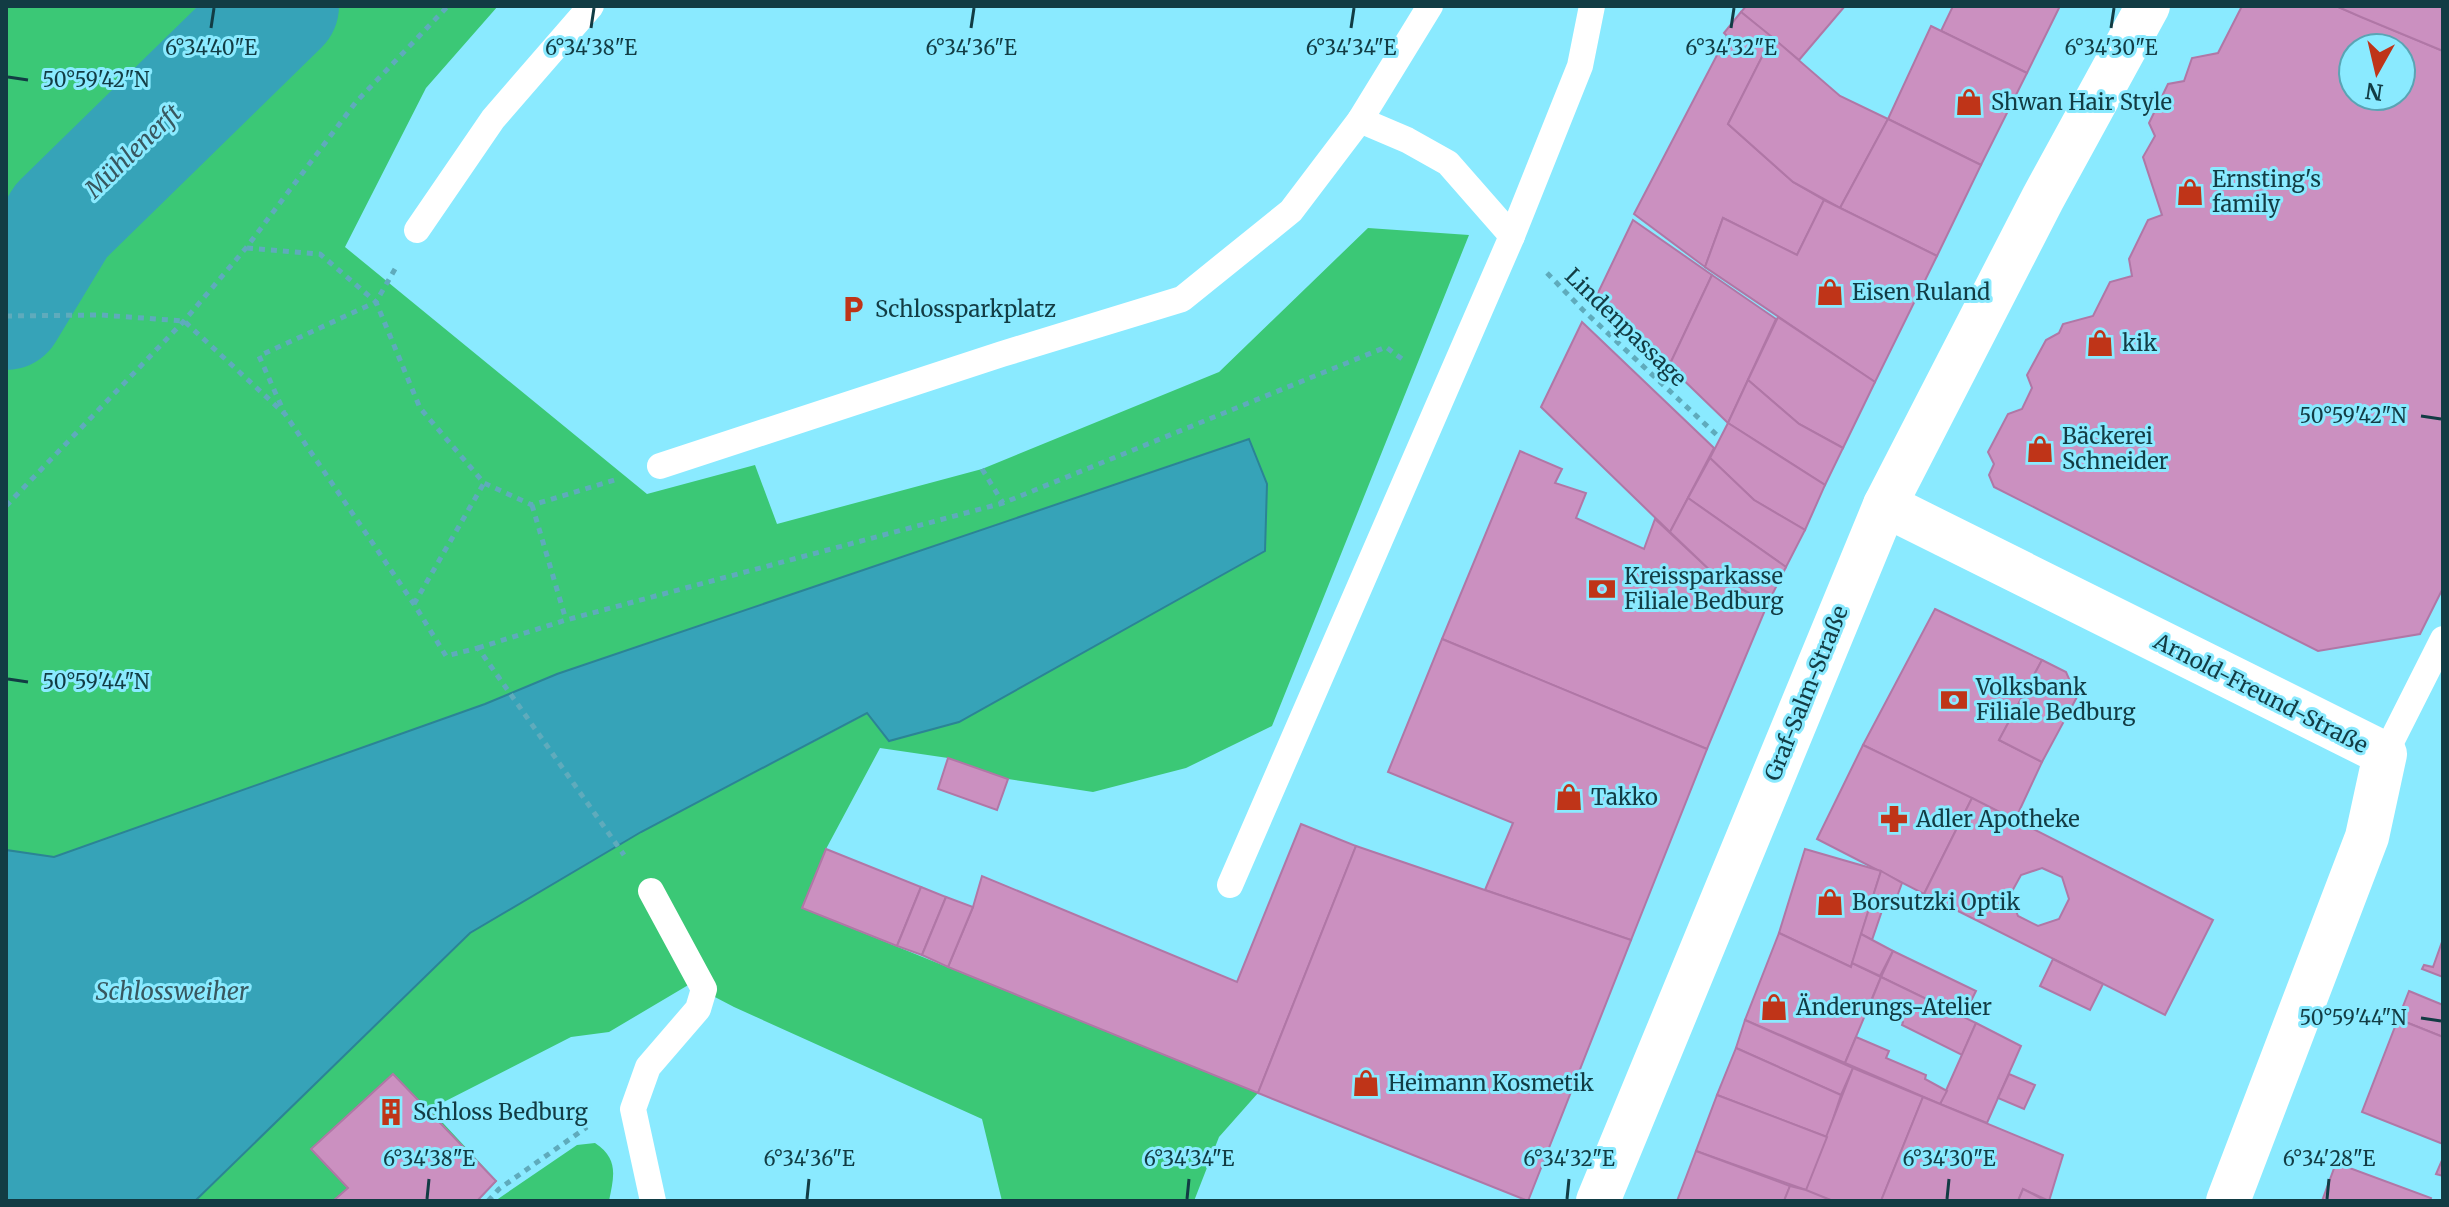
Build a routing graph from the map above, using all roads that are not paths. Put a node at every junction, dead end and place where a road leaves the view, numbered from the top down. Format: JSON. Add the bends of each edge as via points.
{"nodes":[{"id":1,"x":591,"y":6,"type":"edge"},
{"id":2,"x":1430,"y":6,"type":"edge"},
{"id":3,"x":1592,"y":6,"type":"edge"},
{"id":4,"x":2148,"y":6,"type":"edge"},
{"id":5,"x":1360,"y":120,"type":"junction"},
{"id":6,"x":417,"y":230,"type":"dead end"},
{"id":7,"x":1512,"y":236,"type":"junction"},
{"id":8,"x":660,"y":466,"type":"road end"},
{"id":9,"x":1885,"y":505,"type":"junction"},
{"id":10,"x":2443,"y":639,"type":"edge"},
{"id":11,"x":2385,"y":754,"type":"junction"},
{"id":12,"x":1230,"y":885,"type":"dead end"},
{"id":13,"x":651,"y":891,"type":"road end"},
{"id":14,"x":653,"y":1201,"type":"edge"},
{"id":15,"x":1598,"y":1201,"type":"edge"},
{"id":16,"x":2228,"y":1201,"type":"edge"}],
"edges":[{"from":1,"to":6,"type":"lane","via":[[493,119]]},
{"from":2,"to":5,"type":"lane"},
{"from":3,"to":7,"type":"lane","via":[[1580,66]]},
{"from":4,"to":9,"type":"street","name":"Graf-Salm-Straße"},
{"from":5,"to":7,"type":"lane","via":[[1448,163]]},
{"from":5,"to":8,"type":"lane","via":[[1291,211],[1182,299]]},
{"from":7,"to":12,"type":"lane"},
{"from":9,"to":11,"type":"street","name":"Arnold-Freund-Straße"},
{"from":9,"to":15,"type":"street","name":"Graf-Salm-Straße"},
{"from":10,"to":11,"type":"lane"},
{"from":11,"to":16,"type":"street","name":"Arnold-Freund-Straße","via":[[2367,837]]},
{"from":13,"to":14,"type":"lane","via":[[704,989],[698,1009],[648,1067],[633,1109]]}]}
